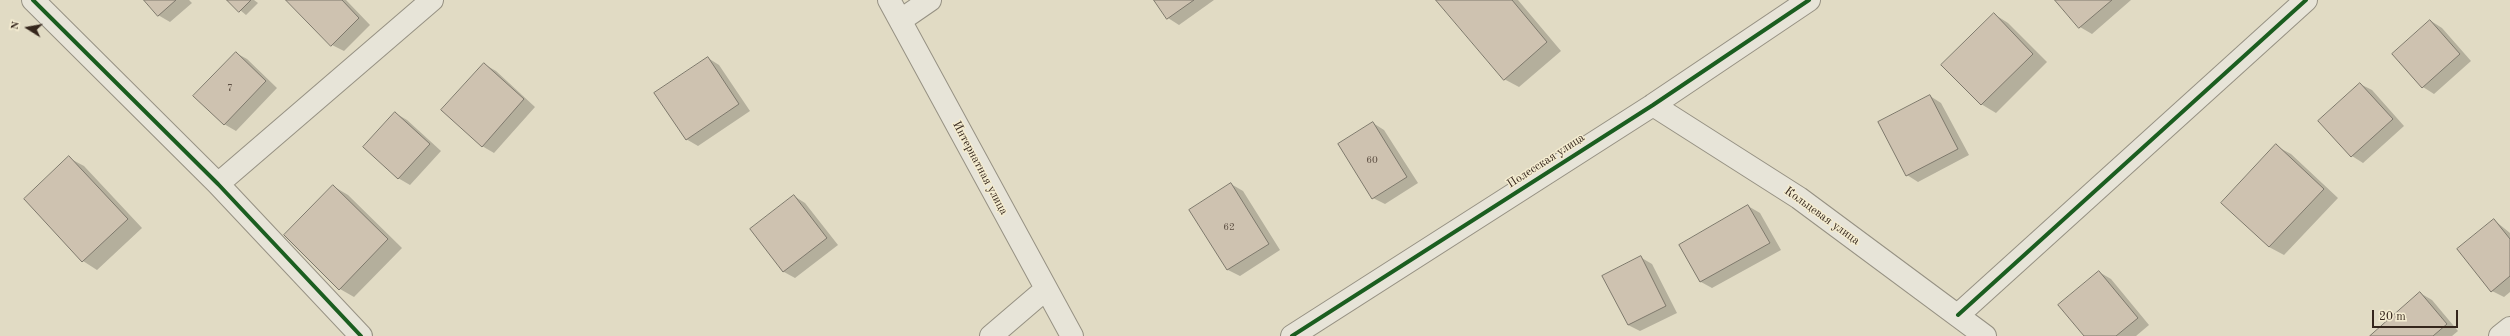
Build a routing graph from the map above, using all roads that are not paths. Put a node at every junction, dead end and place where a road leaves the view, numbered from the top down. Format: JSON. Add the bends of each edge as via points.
{"nodes":[{"id":1,"x":33,"y":0,"type":"edge"},
{"id":2,"x":432,"y":0,"type":"edge"},
{"id":3,"x":889,"y":0,"type":"edge"},
{"id":4,"x":930,"y":0,"type":"edge"},
{"id":5,"x":1809,"y":0,"type":"edge"},
{"id":6,"x":2306,"y":0,"type":"edge"},
{"id":7,"x":901,"y":20,"type":"junction"},
{"id":8,"x":1653,"y":105,"type":"junction"},
{"id":9,"x":218,"y":184,"type":"junction"},
{"id":10,"x":1046,"y":288,"type":"junction"},
{"id":11,"x":1958,"y":315,"type":"junction"},
{"id":12,"x":2510,"y":328,"type":"edge"},
{"id":13,"x":361,"y":336,"type":"edge"},
{"id":14,"x":991,"y":336,"type":"edge"},
{"id":15,"x":1072,"y":336,"type":"edge"},
{"id":16,"x":1292,"y":336,"type":"edge"},
{"id":17,"x":1986,"y":336,"type":"edge"},
{"id":18,"x":2500,"y":336,"type":"edge"}],
"edges":[{"from":1,"to":9,"type":"street"},
{"from":2,"to":9,"type":"street"},
{"from":3,"to":7,"type":"street","name":"Интернатная улица"},
{"from":4,"to":7,"type":"street"},
{"from":5,"to":8,"type":"street","name":"Полесская улица"},
{"from":6,"to":11,"type":"street"},
{"from":7,"to":10,"type":"street","name":"Интернатная улица"},
{"from":8,"to":11,"type":"street","name":"Кольцевая улица","via":[[1799,198]]},
{"from":8,"to":16,"type":"street","name":"Полесская улица"},
{"from":9,"to":13,"type":"street"},
{"from":10,"to":14,"type":"street"},
{"from":10,"to":15,"type":"street","name":"Интернатная улица"},
{"from":11,"to":17,"type":"street","name":"Кольцевая улица"},
{"from":12,"to":18,"type":"street"}]}
